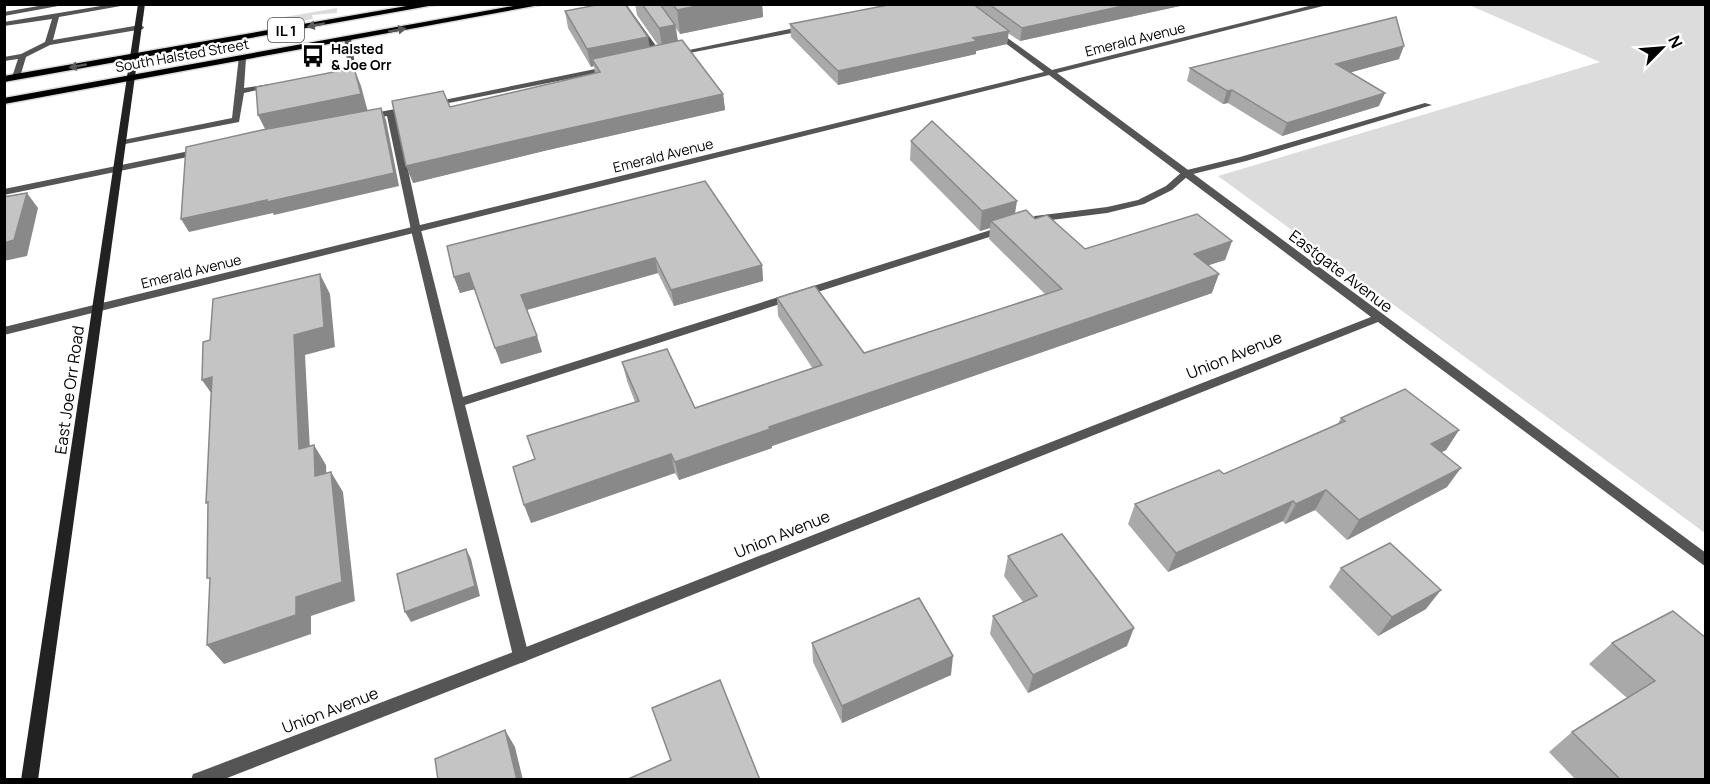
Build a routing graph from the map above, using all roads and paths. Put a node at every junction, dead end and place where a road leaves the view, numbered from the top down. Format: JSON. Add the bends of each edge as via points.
{"nodes":[{"id":1,"x":66,"y":4,"type":"edge"},
{"id":2,"x":129,"y":4,"type":"edge"},
{"id":3,"x":142,"y":4,"type":"edge"},
{"id":4,"x":436,"y":4,"type":"edge"},
{"id":5,"x":541,"y":4,"type":"edge"},
{"id":6,"x":622,"y":4,"type":"edge"},
{"id":7,"x":1328,"y":4,"type":"edge"},
{"id":8,"x":4,"y":14,"type":"edge"},
{"id":9,"x":56,"y":16,"type":"junction"},
{"id":10,"x":4,"y":24,"type":"edge"},
{"id":11,"x":988,"y":25,"type":"edge"},
{"id":12,"x":812,"y":26,"type":"edge"},
{"id":13,"x":140,"y":27,"type":"junction"},
{"id":14,"x":347,"y":39,"type":"junction"},
{"id":15,"x":48,"y":43,"type":"junction"},
{"id":16,"x":23,"y":56,"type":"junction"},
{"id":17,"x":136,"y":56,"type":"junction"},
{"id":18,"x":660,"y":57,"type":"junction"},
{"id":19,"x":242,"y":58,"type":"junction"},
{"id":20,"x":4,"y":59,"type":"edge"},
{"id":21,"x":649,"y":60,"type":"edge"},
{"id":22,"x":615,"y":67,"type":"edge"},
{"id":23,"x":1051,"y":74,"type":"junction"},
{"id":24,"x":330,"y":75,"type":"edge"},
{"id":25,"x":16,"y":77,"type":"junction"},
{"id":26,"x":133,"y":78,"type":"junction"},
{"id":27,"x":4,"y":79,"type":"edge"},
{"id":28,"x":285,"y":83,"type":"edge"},
{"id":29,"x":240,"y":91,"type":"junction"},
{"id":30,"x":4,"y":101,"type":"edge"},
{"id":31,"x":1428,"y":105,"type":"dead end"},
{"id":32,"x":390,"y":113,"type":"junction"},
{"id":33,"x":355,"y":120,"type":"edge"},
{"id":34,"x":123,"y":143,"type":"junction"},
{"id":35,"x":203,"y":151,"type":"edge"},
{"id":36,"x":118,"y":169,"type":"junction"},
{"id":37,"x":1186,"y":173,"type":"junction"},
{"id":38,"x":4,"y":192,"type":"edge"},
{"id":39,"x":416,"y":230,"type":"junction"},
{"id":40,"x":98,"y":308,"type":"junction"},
{"id":41,"x":1378,"y":318,"type":"junction"},
{"id":42,"x":4,"y":331,"type":"edge"},
{"id":43,"x":458,"y":403,"type":"junction"},
{"id":44,"x":1706,"y":561,"type":"edge"},
{"id":45,"x":521,"y":656,"type":"junction"},
{"id":46,"x":29,"y":780,"type":"edge"},
{"id":47,"x":199,"y":780,"type":"edge"}],
"edges":[{"from":1,"to":8,"type":"street"},
{"from":2,"to":9,"type":"street"},
{"from":3,"to":13,"type":"street","name":"East Joe Orr Road"},
{"from":4,"to":17,"type":"main road","name":"South Halsted Street","number":"IL 1","one_way":true},
{"from":14,"to":5,"type":"main road","name":"South Halsted Street","number":"IL 1","one_way":true},
{"from":6,"to":18,"type":"street"},
{"from":7,"to":23,"type":"street","name":"Emerald Avenue"},
{"from":9,"to":10,"type":"street"},
{"from":9,"to":15,"type":"street"},
{"from":11,"to":23,"type":"street","name":"Eastgate Avenue"},
{"from":12,"to":18,"type":"street"},
{"from":13,"to":15,"type":"street"},
{"from":13,"to":17,"type":"street","name":"East Joe Orr Road"},
{"from":14,"to":19,"type":"main road","name":"South Halsted Street","number":"IL 1"},
{"from":14,"to":24,"type":"street","via":[[352,71]]},
{"from":15,"to":16,"type":"street"},
{"from":16,"to":20,"type":"street"},
{"from":16,"to":25,"type":"street"},
{"from":17,"to":25,"type":"main road","name":"South Halsted Street","number":"IL 1","one_way":true},
{"from":17,"to":26,"type":"street","name":"East Joe Orr Road"},
{"from":18,"to":21,"type":"street"},
{"from":19,"to":26,"type":"main road","name":"South Halsted Street","number":"IL 1"},
{"from":19,"to":29,"type":"street"},
{"from":22,"to":32,"type":"street"},
{"from":23,"to":37,"type":"street","name":"Eastgate Avenue"},
{"from":23,"to":39,"type":"street","name":"Emerald Avenue"},
{"from":25,"to":27,"type":"main road","name":"South Halsted Street","number":"IL 1"},
{"from":26,"to":30,"type":"main road","name":"South Halsted Street","number":"IL 1"},
{"from":26,"to":34,"type":"street","name":"East Joe Orr Road"},
{"from":28,"to":29,"type":"street"},
{"from":29,"to":34,"type":"street","via":[[236,120]]},
{"from":31,"to":37,"type":"street"},
{"from":32,"to":33,"type":"street"},
{"from":32,"to":39,"type":"street"},
{"from":34,"to":36,"type":"street","name":"East Joe Orr Road"},
{"from":35,"to":36,"type":"street"},
{"from":36,"to":38,"type":"street"},
{"from":36,"to":40,"type":"street","name":"East Joe Orr Road"},
{"from":37,"to":41,"type":"street","name":"Eastgate Avenue"},
{"from":37,"to":43,"type":"street","via":[[1169,188],[1141,202],[1031,220]]},
{"from":39,"to":40,"type":"street","name":"Emerald Avenue"},
{"from":39,"to":43,"type":"street"},
{"from":40,"to":42,"type":"street","name":"Emerald Avenue"},
{"from":40,"to":46,"type":"street","name":"East Joe Orr Road"},
{"from":41,"to":44,"type":"street","name":"Eastgate Avenue"},
{"from":41,"to":45,"type":"street","name":"Union Avenue"},
{"from":43,"to":45,"type":"street"},
{"from":45,"to":47,"type":"street","name":"Union Avenue"}]}
